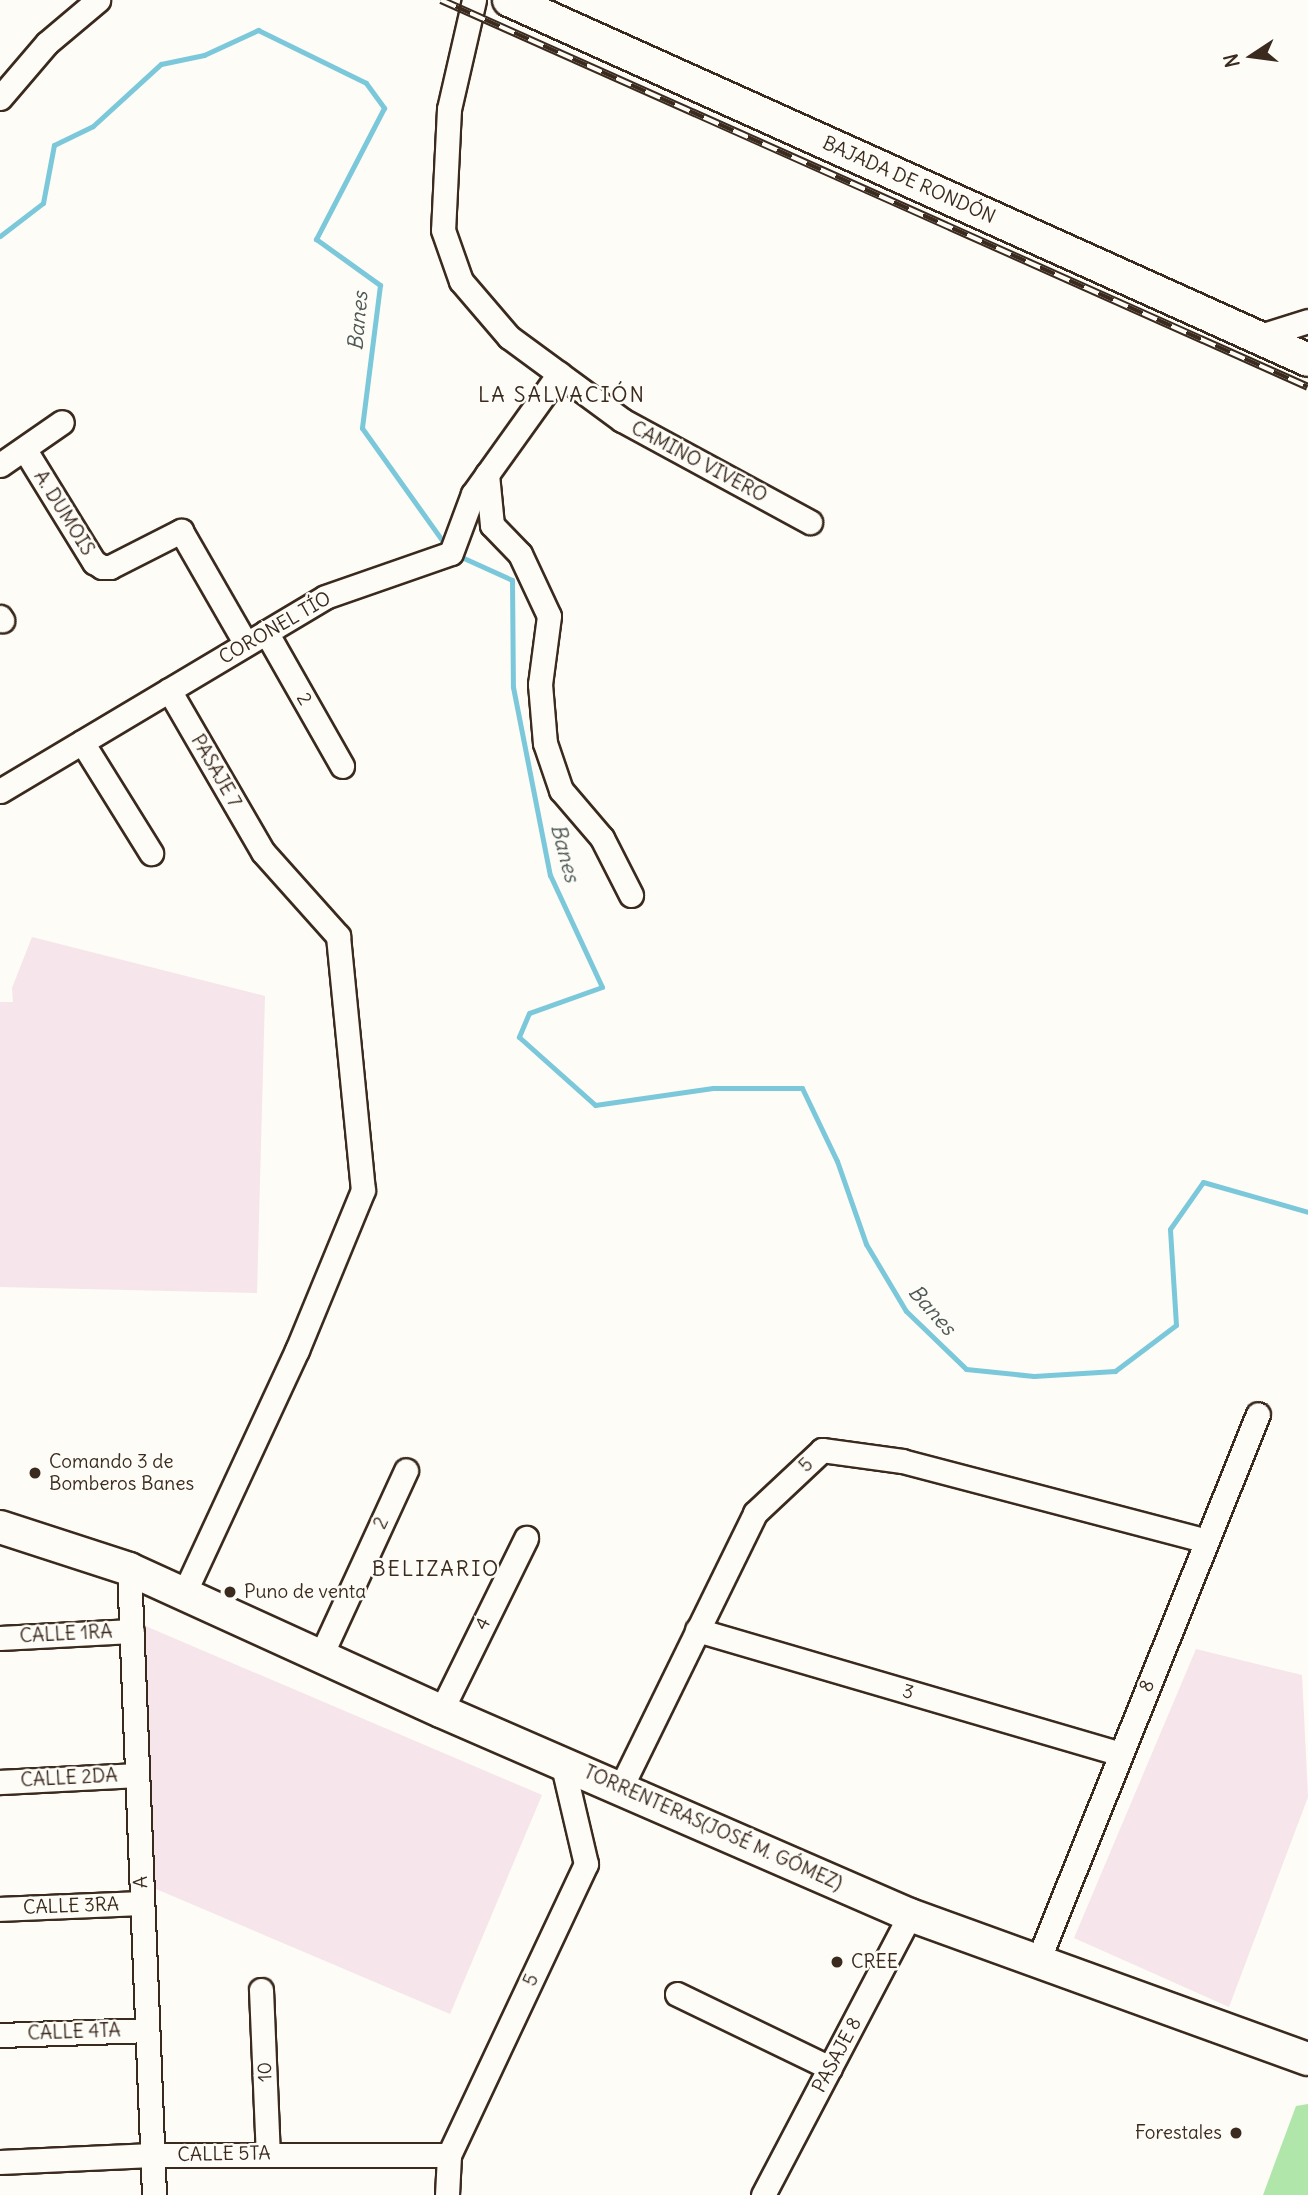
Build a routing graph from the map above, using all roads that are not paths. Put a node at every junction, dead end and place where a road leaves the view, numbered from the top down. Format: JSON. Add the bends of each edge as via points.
{"nodes":[{"id":1,"x":97,"y":0,"type":"edge"},
{"id":2,"x":474,"y":0,"type":"edge"},
{"id":3,"x":509,"y":0,"type":"edge"},
{"id":4,"x":0,"y":98,"type":"edge"},
{"id":5,"x":1308,"y":321,"type":"edge"},
{"id":6,"x":1257,"y":337,"type":"junction"},
{"id":7,"x":1308,"y":360,"type":"edge"},
{"id":8,"x":559,"y":374,"type":"junction"},
{"id":9,"x":62,"y":422,"type":"dead end"},
{"id":10,"x":25,"y":450,"type":"junction"},
{"id":11,"x":0,"y":465,"type":"edge"},
{"id":12,"x":487,"y":474,"type":"junction"},
{"id":13,"x":810,"y":522,"type":"dead end"},
{"id":14,"x":266,"y":632,"type":"junction"},
{"id":15,"x":246,"y":644,"type":"junction"},
{"id":16,"x":169,"y":690,"type":"junction"},
{"id":17,"x":82,"y":742,"type":"junction"},
{"id":18,"x":342,"y":766,"type":"dead end"},
{"id":19,"x":0,"y":791,"type":"edge"},
{"id":20,"x":151,"y":853,"type":"dead end"},
{"id":21,"x":631,"y":895,"type":"dead end"},
{"id":22,"x":1258,"y":1414,"type":"dead end"},
{"id":23,"x":406,"y":1470,"type":"dead end"},
{"id":24,"x":0,"y":1527,"type":"edge"},
{"id":25,"x":526,"y":1538,"type":"dead end"},
{"id":26,"x":1206,"y":1541,"type":"junction"},
{"id":27,"x":129,"y":1569,"type":"junction"},
{"id":28,"x":184,"y":1593,"type":"junction"},
{"id":29,"x":697,"y":1630,"type":"junction"},
{"id":30,"x":132,"y":1631,"type":"junction"},
{"id":31,"x":0,"y":1638,"type":"edge"},
{"id":32,"x":322,"y":1653,"type":"junction"},
{"id":33,"x":441,"y":1711,"type":"junction"},
{"id":34,"x":1120,"y":1754,"type":"junction"},
{"id":35,"x":562,"y":1762,"type":"junction"},
{"id":36,"x":137,"y":1775,"type":"junction"},
{"id":37,"x":0,"y":1782,"type":"edge"},
{"id":38,"x":621,"y":1787,"type":"junction"},
{"id":39,"x":142,"y":1903,"type":"junction"},
{"id":40,"x":0,"y":1909,"type":"edge"},
{"id":41,"x":910,"y":1915,"type":"junction"},
{"id":42,"x":1039,"y":1958,"type":"junction"},
{"id":43,"x":261,"y":1990,"type":"dead end"},
{"id":44,"x":677,"y":1994,"type":"dead end"},
{"id":45,"x":147,"y":2030,"type":"junction"},
{"id":46,"x":0,"y":2035,"type":"edge"},
{"id":47,"x":1308,"y":2059,"type":"edge"},
{"id":48,"x":830,"y":2067,"type":"junction"},
{"id":49,"x":268,"y":2154,"type":"junction"},
{"id":50,"x":152,"y":2155,"type":"junction"},
{"id":51,"x":449,"y":2155,"type":"junction"},
{"id":52,"x":0,"y":2162,"type":"edge"},
{"id":53,"x":154,"y":2195,"type":"edge"},
{"id":54,"x":447,"y":2195,"type":"edge"},
{"id":55,"x":763,"y":2195,"type":"edge"}],
"edges":[{"from":1,"to":4,"type":"street","via":[[47,43]]},
{"from":2,"to":8,"type":"street","name":"CAMINO VIVERO","via":[[449,109],[443,230],[461,281],[509,337]]},
{"from":3,"to":6,"type":"street","name":"BAJADA DE RONDÓN"},
{"from":5,"to":6,"type":"street"},
{"from":6,"to":7,"type":"street","name":"BAJADA DE RONDÓN"},
{"from":8,"to":12,"type":"street","name":"CORONEL TÍO"},
{"from":8,"to":13,"type":"street","name":"CAMINO VIVERO","via":[[622,420]]},
{"from":9,"to":10,"type":"street"},
{"from":10,"to":11,"type":"street"},
{"from":10,"to":15,"type":"street","name":"A. DUMOIS","via":[[94,562],[102,567],[181,531]]},
{"from":12,"to":14,"type":"street","name":"CORONEL TÍO","via":[[473,494],[451,553],[325,597]]},
{"from":12,"to":21,"type":"street","via":[[492,525],[520,554],[549,616],[540,684],[545,743],[561,790],[602,838]]},
{"from":14,"to":15,"type":"street","name":"CORONEL TÍO"},
{"from":14,"to":18,"type":"street","name":"2"},
{"from":15,"to":16,"type":"street","name":"CORONEL TÍO"},
{"from":16,"to":17,"type":"street","name":"CORONEL TÍO"},
{"from":16,"to":28,"type":"street","name":"PASAJE 7","via":[[263,852],[338,936],[363,1190],[297,1350]]},
{"from":17,"to":19,"type":"street","name":"CORONEL TÍO"},
{"from":17,"to":20,"type":"street"},
{"from":22,"to":26,"type":"street","name":"8"},
{"from":23,"to":32,"type":"street","name":"2"},
{"from":24,"to":27,"type":"street","name":"TORRENTERAS(JOSÉ M. GÓMEZ)"},
{"from":25,"to":33,"type":"street","name":"4"},
{"from":26,"to":29,"type":"street","name":"5","via":[[902,1461],[822,1450],[755,1513]]},
{"from":26,"to":34,"type":"street","name":"8"},
{"from":27,"to":28,"type":"street","name":"TORRENTERAS(JOSÉ M. GÓMEZ)"},
{"from":27,"to":30,"type":"street","name":"A"},
{"from":28,"to":32,"type":"street","name":"TORRENTERAS(JOSÉ M. GÓMEZ)"},
{"from":29,"to":34,"type":"street","name":"3"},
{"from":29,"to":38,"type":"street","name":"5"},
{"from":30,"to":31,"type":"street","name":"CALLE 1RA"},
{"from":30,"to":36,"type":"street","name":"A"},
{"from":32,"to":33,"type":"street","name":"TORRENTERAS(JOSÉ M. GÓMEZ)"},
{"from":33,"to":35,"type":"street","name":"TORRENTERAS(JOSÉ M. GÓMEZ)"},
{"from":34,"to":42,"type":"street","name":"8"},
{"from":35,"to":38,"type":"street","name":"TORRENTERAS(JOSÉ M. GÓMEZ)"},
{"from":35,"to":51,"type":"street","name":"5","via":[[586,1864]]},
{"from":36,"to":37,"type":"street","name":"CALLE 2DA"},
{"from":36,"to":39,"type":"street","name":"A"},
{"from":38,"to":41,"type":"street","name":"TORRENTERAS(JOSÉ M. GÓMEZ)"},
{"from":39,"to":40,"type":"street","name":"CALLE 3RA"},
{"from":39,"to":45,"type":"street","name":"A"},
{"from":41,"to":42,"type":"street","name":"TORRENTERAS(JOSÉ M. GÓMEZ)"},
{"from":41,"to":48,"type":"street","name":"PASAJE 8"},
{"from":42,"to":47,"type":"street","name":"TORRENTERAS(JOSÉ M. GÓMEZ)"},
{"from":43,"to":49,"type":"street","name":"10"},
{"from":44,"to":48,"type":"street"},
{"from":45,"to":46,"type":"street","name":"CALLE 4TA"},
{"from":45,"to":50,"type":"street","name":"A"},
{"from":48,"to":55,"type":"street","name":"PASAJE 8"},
{"from":49,"to":50,"type":"street","name":"CALLE 5TA"},
{"from":49,"to":51,"type":"street","name":"CALLE 5TA"},
{"from":50,"to":52,"type":"street","name":"CALLE 5TA"},
{"from":50,"to":53,"type":"street","name":"A"},
{"from":51,"to":54,"type":"street","name":"5"}]}
